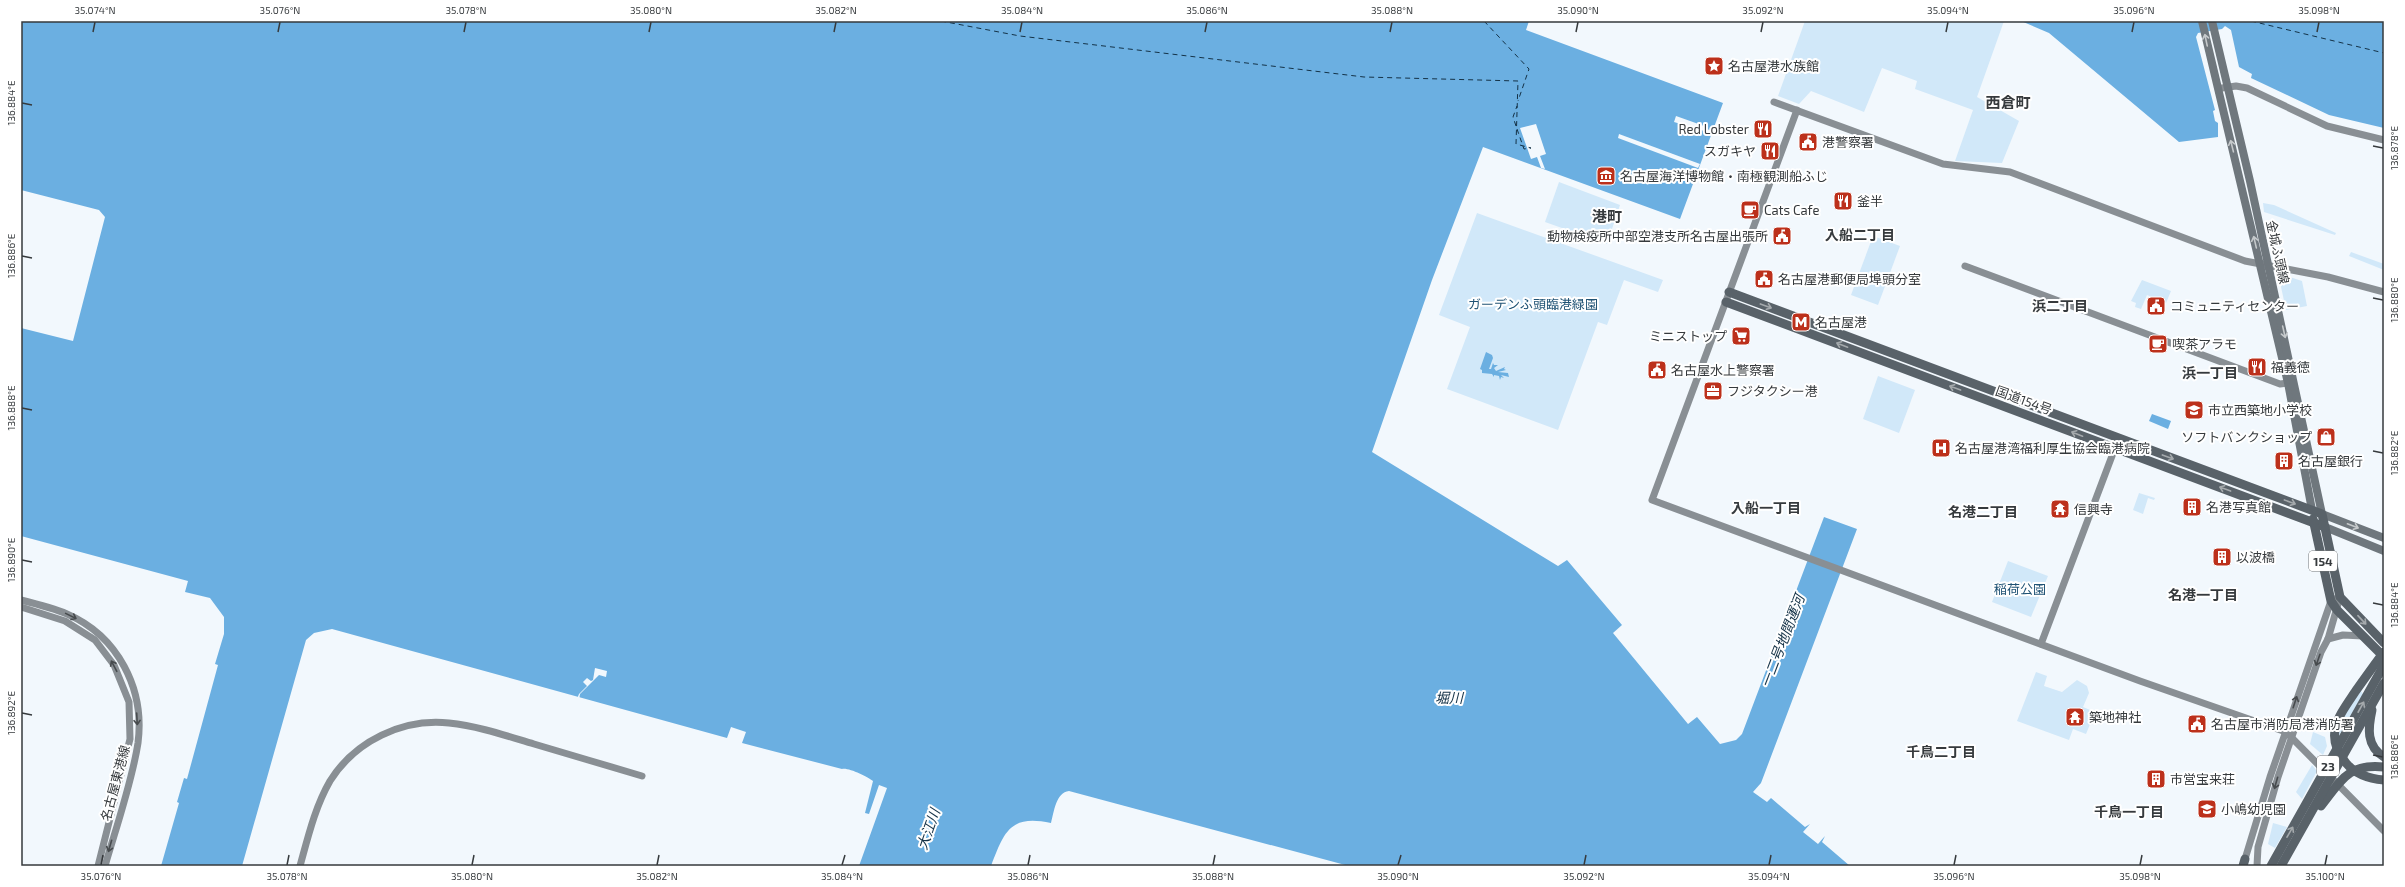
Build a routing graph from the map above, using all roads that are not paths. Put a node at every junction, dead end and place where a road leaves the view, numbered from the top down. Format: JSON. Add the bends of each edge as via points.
{"nodes":[{"id":1,"x":2202,"y":21,"type":"edge"},
{"id":2,"x":2212,"y":21,"type":"edge"},
{"id":3,"x":2227,"y":87,"type":"junction"},
{"id":4,"x":2218,"y":89,"type":"junction"},
{"id":5,"x":1774,"y":102,"type":"dead end"},
{"id":6,"x":1797,"y":110,"type":"junction"},
{"id":7,"x":2384,"y":140,"type":"edge"},
{"id":8,"x":1964,"y":266,"type":"dead end"},
{"id":9,"x":2268,"y":280,"type":"junction"},
{"id":10,"x":1729,"y":292,"type":"junction"},
{"id":11,"x":2384,"y":292,"type":"edge"},
{"id":12,"x":1726,"y":302,"type":"junction"},
{"id":13,"x":2288,"y":383,"type":"junction"},
{"id":14,"x":2115,"y":448,"type":"junction"},
{"id":15,"x":2312,"y":510,"type":"junction"},
{"id":16,"x":2322,"y":514,"type":"junction"},
{"id":17,"x":2314,"y":522,"type":"junction"},
{"id":18,"x":2325,"y":527,"type":"junction"},
{"id":19,"x":2384,"y":538,"type":"edge"},
{"id":20,"x":2384,"y":552,"type":"edge"},
{"id":21,"x":2340,"y":597,"type":"junction"},
{"id":22,"x":21,"y":600,"type":"edge"},
{"id":23,"x":2331,"y":601,"type":"junction"},
{"id":24,"x":21,"y":607,"type":"edge"},
{"id":25,"x":2337,"y":610,"type":"junction"},
{"id":26,"x":2363,"y":636,"type":"junction"},
{"id":27,"x":2328,"y":639,"type":"junction"},
{"id":28,"x":2384,"y":643,"type":"edge"},
{"id":29,"x":2041,"y":644,"type":"junction"},
{"id":30,"x":2384,"y":652,"type":"edge"},
{"id":31,"x":2384,"y":657,"type":"edge"},
{"id":32,"x":2384,"y":665,"type":"edge"},
{"id":33,"x":2384,"y":683,"type":"edge"},
{"id":34,"x":2375,"y":699,"type":"junction"},
{"id":35,"x":2289,"y":734,"type":"junction"},
{"id":36,"x":2384,"y":757,"type":"edge"},
{"id":37,"x":2384,"y":767,"type":"edge"},
{"id":38,"x":642,"y":776,"type":"dead end"},
{"id":39,"x":2384,"y":780,"type":"edge"},
{"id":40,"x":2384,"y":831,"type":"edge"},
{"id":41,"x":2300,"y":834,"type":"junction"},
{"id":42,"x":2244,"y":863,"type":"edge"},
{"id":43,"x":98,"y":866,"type":"edge"},
{"id":44,"x":105,"y":866,"type":"edge"},
{"id":45,"x":300,"y":866,"type":"edge"},
{"id":46,"x":2257,"y":866,"type":"edge"},
{"id":47,"x":2270,"y":866,"type":"edge"},
{"id":48,"x":2281,"y":866,"type":"edge"}],
"edges":[{"from":4,"to":1,"type":"main road","name":"金城ふ頭線","one_way":true},
{"from":2,"to":3,"type":"main road","name":"金城ふ頭線"},
{"from":3,"to":4,"type":"street"},
{"from":3,"to":7,"type":"street","via":[[2246,88],[2326,126]]},
{"from":3,"to":9,"type":"main road","name":"金城ふ頭線","via":[[2250,181]]},
{"from":9,"to":4,"type":"main road","name":"金城ふ頭線","one_way":true},
{"from":5,"to":6,"type":"street"},
{"from":6,"to":10,"type":"street"},
{"from":6,"to":11,"type":"street","via":[[1943,164],[2010,172],[2245,261],[2328,277]]},
{"from":8,"to":13,"type":"street","via":[[2280,384]]},
{"from":9,"to":13,"type":"main road","name":"金城ふ頭線"},
{"from":9,"to":16,"type":"main road","name":"金城ふ頭線","one_way":true},
{"from":10,"to":12,"type":"street"},
{"from":10,"to":15,"type":"highway","name":"国道154号","one_way":true},
{"from":14,"to":12,"type":"highway","name":"国道154号","one_way":true},
{"from":12,"to":29,"type":"street","via":[[1652,500]]},
{"from":13,"to":15,"type":"main road","name":"金城ふ頭線"},
{"from":17,"to":14,"type":"highway","name":"国道154号","one_way":true},
{"from":14,"to":29,"type":"street"},
{"from":15,"to":16,"type":"highway","name":"国道154号"},
{"from":15,"to":17,"type":"highway","number":"154"},
{"from":16,"to":18,"type":"highway","number":"154"},
{"from":16,"to":19,"type":"main road","one_way":true},
{"from":17,"to":18,"type":"highway","name":"国道154号"},
{"from":17,"to":23,"type":"highway","number":"154"},
{"from":18,"to":20,"type":"main road"},
{"from":18,"to":21,"type":"highway","number":"154"},
{"from":21,"to":23,"type":"street"},
{"from":21,"to":25,"type":"street"},
{"from":21,"to":28,"type":"highway","one_way":true},
{"from":22,"to":44,"type":"street","name":"名古屋東港線","one_way":true,"via":[[68,614],[93,629],[117,653],[128,671],[136,694],[138,742]]},
{"from":23,"to":25,"type":"highway","number":"154"},
{"from":35,"to":23,"type":"street","one_way":true},
{"from":43,"to":24,"type":"street","name":"名古屋東港線","one_way":true,"via":[[130,739],[128,702],[114,665],[95,640],[65,620]]},
{"from":25,"to":26,"type":"highway","number":"154"},
{"from":25,"to":27,"type":"street"},
{"from":26,"to":27,"type":"street","via":[[2343,635]]},
{"from":26,"to":31,"type":"highway","number":"154"},
{"from":27,"to":35,"type":"street","one_way":true,"via":[[2320,652]]},
{"from":29,"to":35,"type":"street"},
{"from":30,"to":39,"type":"highway","number":"23","via":[[2340,714],[2334,741],[2339,755],[2350,768]]},
{"from":47,"to":32,"type":"highway","number":"23","one_way":true},
{"from":33,"to":34,"type":"highway","number":"23"},
{"from":34,"to":36,"type":"highway","number":"23","via":[[2369,735],[2374,748]]},
{"from":34,"to":41,"type":"highway","number":"23"},
{"from":35,"to":40,"type":"street"},
{"from":35,"to":42,"type":"street"},
{"from":35,"to":46,"type":"street","one_way":true,"via":[[2258,847]]},
{"from":37,"to":41,"type":"highway","number":"23","via":[[2363,766],[2349,774],[2338,784]]},
{"from":38,"to":45,"type":"street","via":[[466,726],[436,722],[408,725],[371,740],[340,767],[318,805]]},
{"from":41,"to":48,"type":"highway","number":"23"}]}
